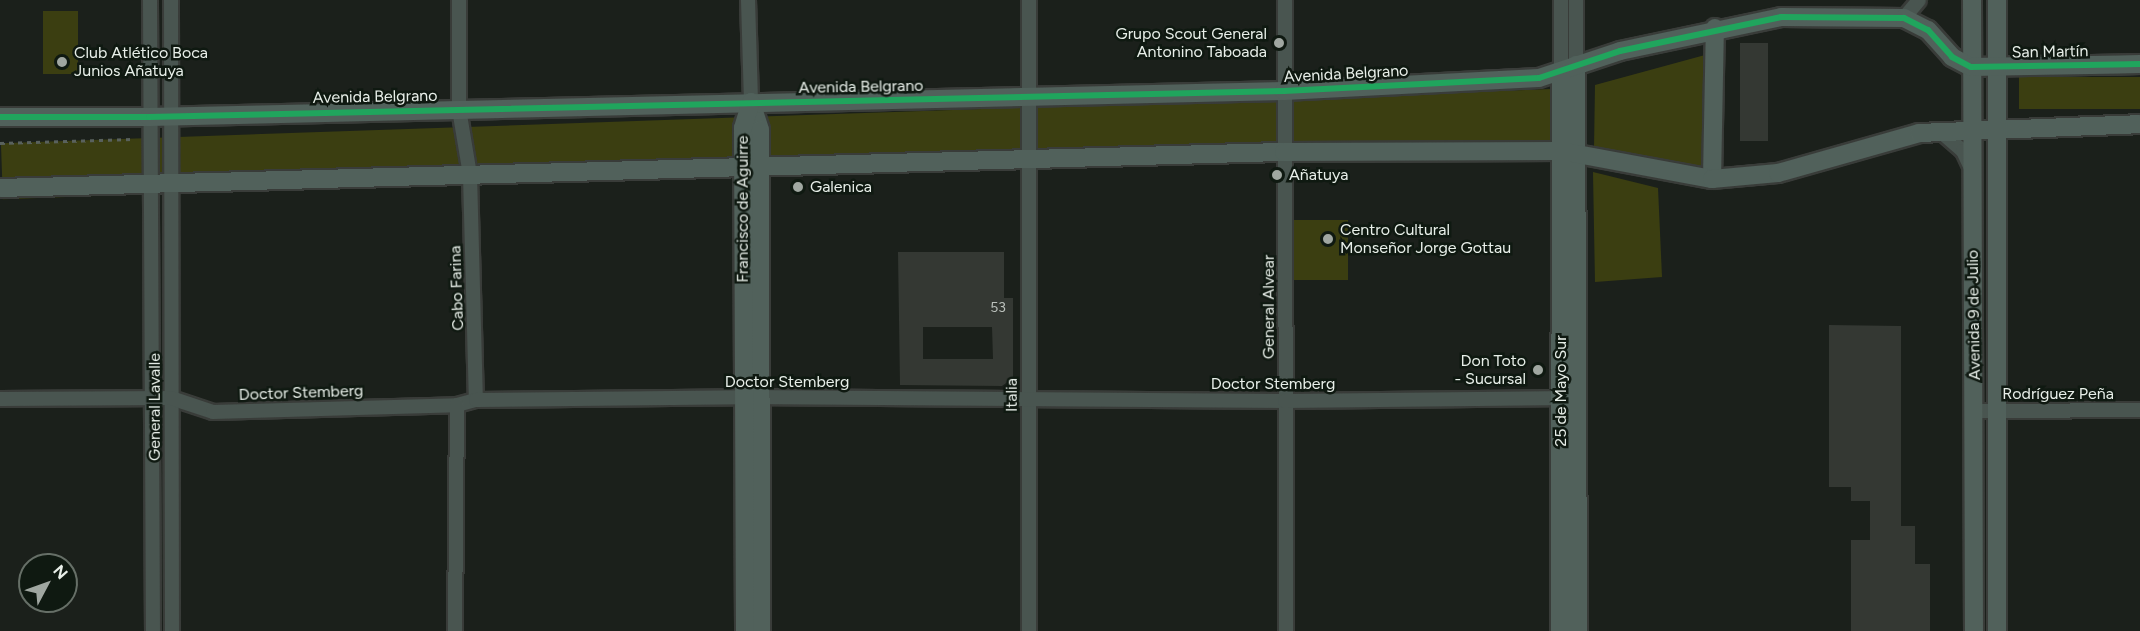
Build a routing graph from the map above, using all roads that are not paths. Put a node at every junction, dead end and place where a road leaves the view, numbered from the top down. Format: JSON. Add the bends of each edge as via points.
{"nodes":[{"id":1,"x":150,"y":0,"type":"edge"},
{"id":2,"x":171,"y":0,"type":"edge"},
{"id":3,"x":459,"y":0,"type":"edge"},
{"id":4,"x":748,"y":0,"type":"edge"},
{"id":5,"x":1029,"y":0,"type":"edge"},
{"id":6,"x":1285,"y":0,"type":"edge"},
{"id":7,"x":1561,"y":0,"type":"edge"},
{"id":8,"x":1576,"y":0,"type":"edge"},
{"id":9,"x":1919,"y":0,"type":"edge"},
{"id":10,"x":1972,"y":0,"type":"edge"},
{"id":11,"x":1996,"y":0,"type":"edge"},
{"id":12,"x":1904,"y":18,"type":"junction"},
{"id":13,"x":1715,"y":28,"type":"junction"},
{"id":14,"x":2140,"y":64,"type":"edge"},
{"id":15,"x":1966,"y":65,"type":"junction"},
{"id":16,"x":1996,"y":67,"type":"junction"},
{"id":17,"x":1568,"y":69,"type":"junction"},
{"id":18,"x":1284,"y":91,"type":"junction"},
{"id":19,"x":1027,"y":97,"type":"junction"},
{"id":20,"x":751,"y":102,"type":"junction"},
{"id":21,"x":459,"y":109,"type":"junction"},
{"id":22,"x":172,"y":115,"type":"junction"},
{"id":23,"x":0,"y":117,"type":"edge"},
{"id":24,"x":149,"y":117,"type":"junction"},
{"id":25,"x":2140,"y":124,"type":"edge"},
{"id":26,"x":1998,"y":127,"type":"junction"},
{"id":27,"x":1971,"y":130,"type":"junction"},
{"id":28,"x":1941,"y":132,"type":"junction"},
{"id":29,"x":1284,"y":152,"type":"junction"},
{"id":30,"x":1569,"y":153,"type":"junction"},
{"id":31,"x":1026,"y":159,"type":"junction"},
{"id":32,"x":752,"y":167,"type":"junction"},
{"id":33,"x":1971,"y":168,"type":"junction"},
{"id":34,"x":470,"y":175,"type":"junction"},
{"id":35,"x":1712,"y":180,"type":"junction"},
{"id":36,"x":149,"y":184,"type":"junction"},
{"id":37,"x":172,"y":184,"type":"junction"},
{"id":38,"x":0,"y":188,"type":"edge"},
{"id":39,"x":152,"y":398,"type":"junction"},
{"id":40,"x":171,"y":398,"type":"junction"},
{"id":41,"x":752,"y":398,"type":"junction"},
{"id":42,"x":1569,"y":398,"type":"junction"},
{"id":43,"x":0,"y":399,"type":"edge"},
{"id":44,"x":476,"y":400,"type":"junction"},
{"id":45,"x":1028,"y":400,"type":"junction"},
{"id":46,"x":1286,"y":401,"type":"junction"},
{"id":47,"x":457,"y":405,"type":"junction"},
{"id":48,"x":2140,"y":410,"type":"edge"},
{"id":49,"x":1976,"y":411,"type":"junction"},
{"id":50,"x":1998,"y":411,"type":"junction"},
{"id":51,"x":153,"y":631,"type":"edge"},
{"id":52,"x":171,"y":631,"type":"edge"},
{"id":53,"x":455,"y":631,"type":"edge"},
{"id":54,"x":745,"y":631,"type":"edge"},
{"id":55,"x":761,"y":631,"type":"edge"},
{"id":56,"x":1029,"y":631,"type":"edge"},
{"id":57,"x":1286,"y":631,"type":"edge"},
{"id":58,"x":1560,"y":631,"type":"edge"},
{"id":59,"x":1578,"y":631,"type":"edge"},
{"id":60,"x":1974,"y":631,"type":"edge"},
{"id":61,"x":1997,"y":631,"type":"edge"}],
"edges":[{"from":1,"to":24,"type":"street","name":"General Lavalle"},
{"from":2,"to":22,"type":"street","name":"General Lavalle"},
{"from":3,"to":21,"type":"street","name":"Cabo Farina"},
{"from":4,"to":20,"type":"street"},
{"from":5,"to":19,"type":"street","name":"Italia"},
{"from":6,"to":18,"type":"street","name":"General Alvear"},
{"from":7,"to":17,"type":"street"},
{"from":8,"to":17,"type":"street"},
{"from":9,"to":12,"type":"street"},
{"from":10,"to":15,"type":"street","name":"Avenida 9 de Julio"},
{"from":11,"to":16,"type":"street","name":"Avenida 9 de Julio"},
{"from":12,"to":13,"type":"street","name":"Avenida Belgrano","via":[[1781,17]]},
{"from":12,"to":15,"type":"street","via":[[1928,30]]},
{"from":13,"to":17,"type":"street","name":"Avenida Belgrano"},
{"from":13,"to":35,"type":"street"},
{"from":14,"to":16,"type":"street","name":"San Martín"},
{"from":15,"to":16,"type":"street","name":"San Martín"},
{"from":15,"to":27,"type":"street","name":"Avenida 9 de Julio"},
{"from":16,"to":26,"type":"street","name":"Avenida 9 de Julio"},
{"from":17,"to":18,"type":"street","name":"Avenida Belgrano","via":[[1539,78]]},
{"from":17,"to":30,"type":"street","name":"25 de Mayo Sur"},
{"from":18,"to":19,"type":"street","name":"Avenida Belgrano"},
{"from":18,"to":29,"type":"street","name":"General Alvear"},
{"from":19,"to":20,"type":"street","name":"Avenida Belgrano"},
{"from":19,"to":31,"type":"street","name":"Italia"},
{"from":20,"to":21,"type":"street","name":"Avenida Belgrano"},
{"from":20,"to":32,"type":"street","name":"Francisco de Aguirre","via":[[742,128]]},
{"from":21,"to":22,"type":"street","name":"Avenida Belgrano"},
{"from":21,"to":34,"type":"street","name":"Cabo Farina"},
{"from":22,"to":24,"type":"street","name":"Avenida Belgrano"},
{"from":22,"to":37,"type":"street","name":"General Lavalle"},
{"from":23,"to":24,"type":"street","name":"Avenida Belgrano"},
{"from":24,"to":36,"type":"street","name":"General Lavalle"},
{"from":25,"to":26,"type":"street"},
{"from":26,"to":27,"type":"street"},
{"from":26,"to":50,"type":"street","name":"Avenida 9 de Julio"},
{"from":27,"to":28,"type":"street"},
{"from":27,"to":33,"type":"street","name":"Avenida 9 de Julio"},
{"from":28,"to":33,"type":"street","via":[[1963,151]]},
{"from":28,"to":35,"type":"street","via":[[1902,135],[1778,173]]},
{"from":29,"to":30,"type":"street"},
{"from":29,"to":31,"type":"street"},
{"from":29,"to":46,"type":"street","name":"General Alvear"},
{"from":30,"to":35,"type":"street"},
{"from":30,"to":42,"type":"street","name":"25 de Mayo Sur"},
{"from":31,"to":32,"type":"street"},
{"from":31,"to":45,"type":"street","name":"Italia"},
{"from":32,"to":34,"type":"street"},
{"from":32,"to":41,"type":"street","name":"Francisco de Aguirre"},
{"from":33,"to":49,"type":"street","name":"Avenida 9 de Julio"},
{"from":34,"to":37,"type":"street"},
{"from":34,"to":44,"type":"street","name":"Cabo Farina"},
{"from":36,"to":37,"type":"street"},
{"from":36,"to":38,"type":"street"},
{"from":36,"to":39,"type":"street","name":"General Lavalle"},
{"from":37,"to":40,"type":"street","name":"General Lavalle"},
{"from":39,"to":40,"type":"street","name":"Doctor Stemberg"},
{"from":39,"to":43,"type":"street","name":"Doctor Stemberg"},
{"from":39,"to":51,"type":"street","name":"General Lavalle"},
{"from":40,"to":47,"type":"street","name":"Doctor Stemberg","via":[[213,412]]},
{"from":40,"to":52,"type":"street","name":"General Lavalle"},
{"from":41,"to":44,"type":"street","name":"Doctor Stemberg"},
{"from":41,"to":45,"type":"street","name":"Doctor Stemberg"},
{"from":41,"to":54,"type":"street","name":"Francisco de Aguirre"},
{"from":41,"to":55,"type":"street","name":"Francisco de Aguirre"},
{"from":42,"to":46,"type":"street","name":"Doctor Stemberg"},
{"from":42,"to":58,"type":"street","name":"25 de Mayo Sur"},
{"from":42,"to":59,"type":"street","name":"25 de Mayo Sur"},
{"from":44,"to":47,"type":"street","name":"Doctor Stemberg"},
{"from":45,"to":46,"type":"street","name":"Doctor Stemberg"},
{"from":45,"to":56,"type":"street","name":"Italia"},
{"from":46,"to":57,"type":"street","name":"General Alvear"},
{"from":47,"to":53,"type":"street"},
{"from":48,"to":50,"type":"street","name":"Rodríguez Peña"},
{"from":49,"to":50,"type":"street","name":"Rodríguez Peña"},
{"from":49,"to":60,"type":"street","name":"Avenida 9 de Julio"},
{"from":50,"to":61,"type":"street","name":"Avenida 9 de Julio"}]}
